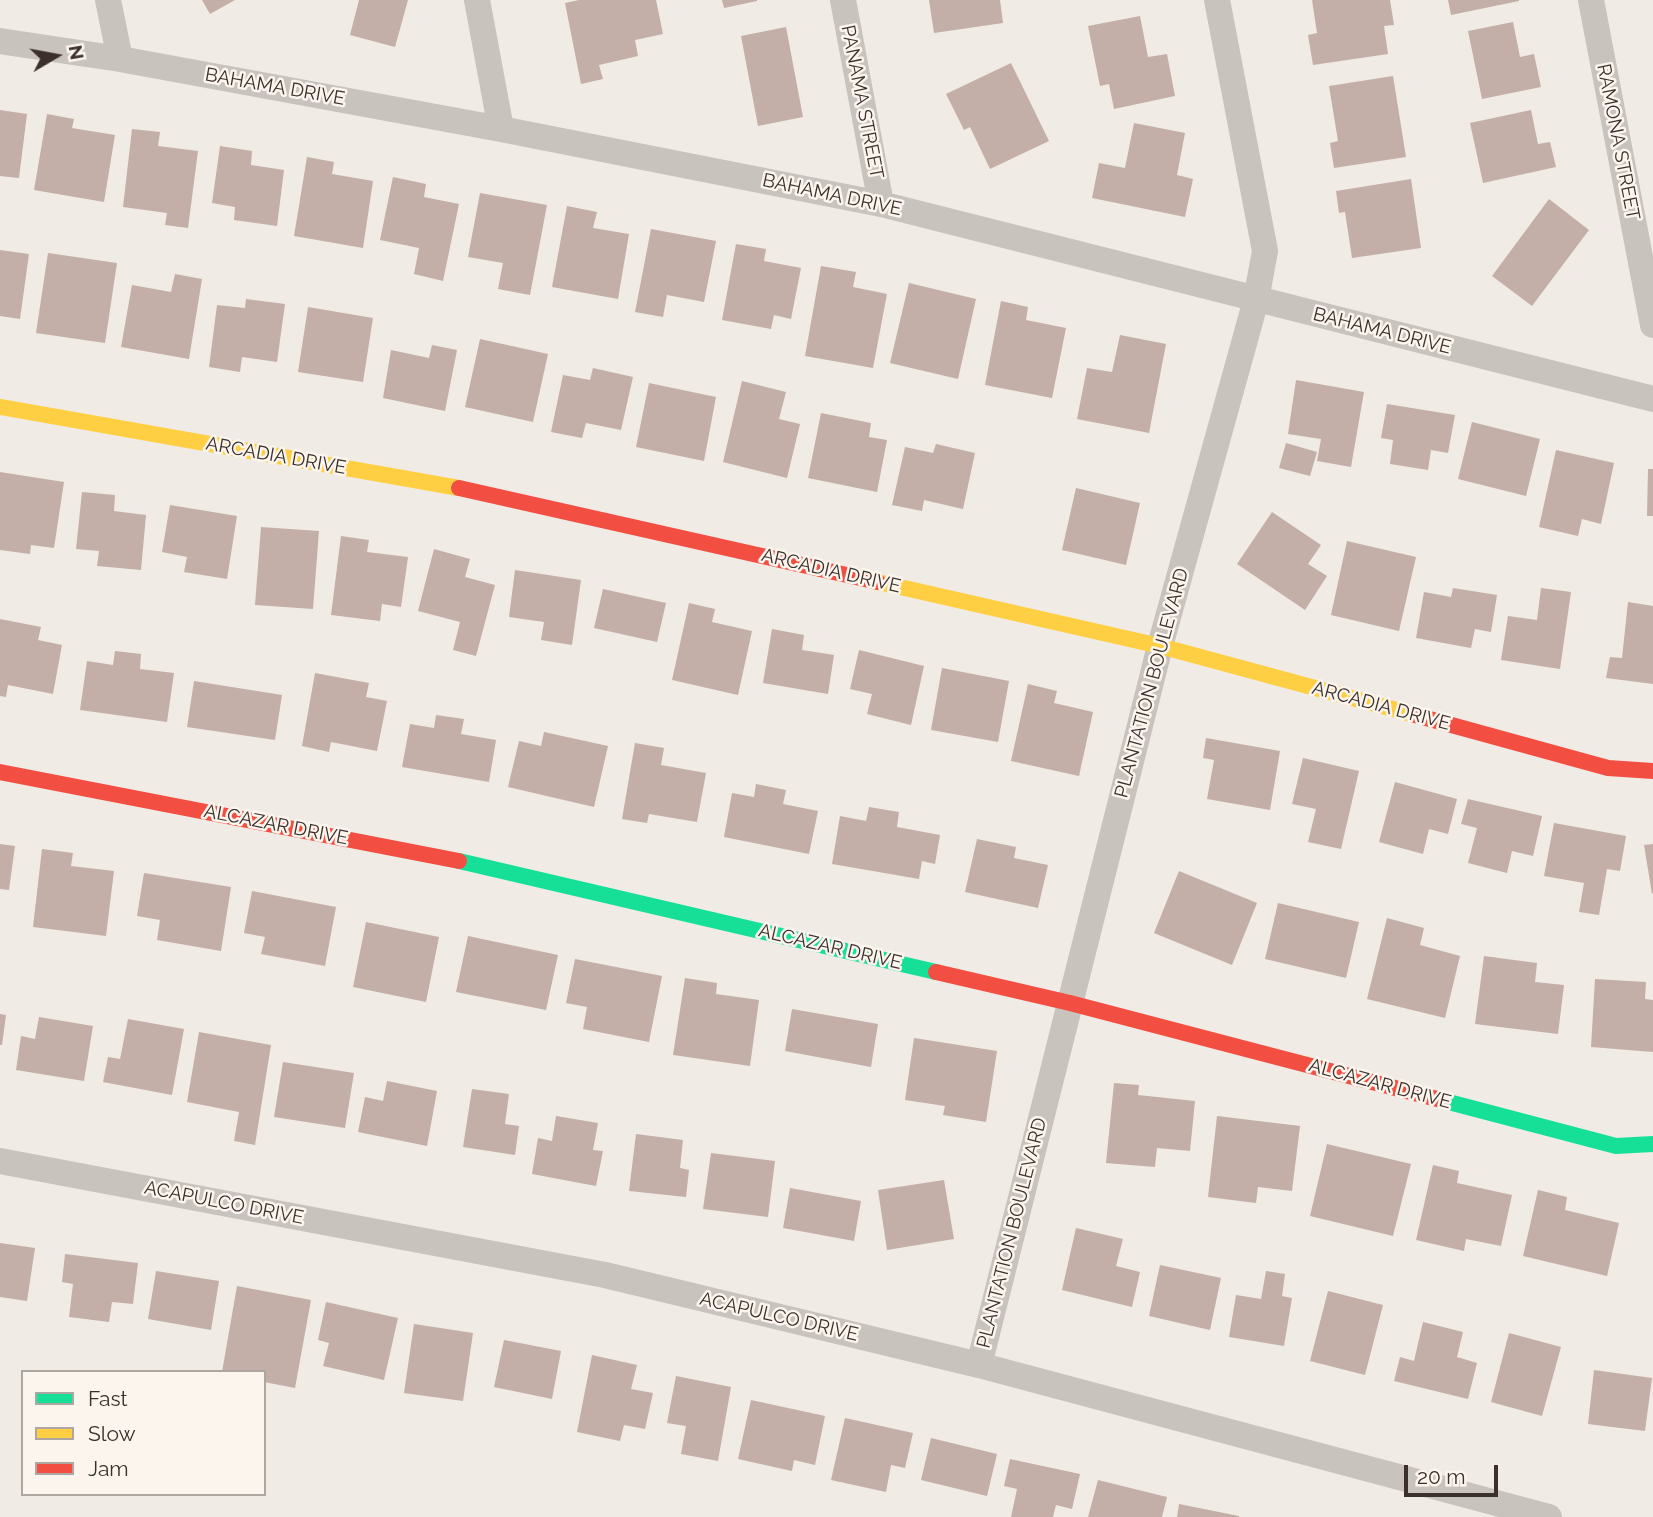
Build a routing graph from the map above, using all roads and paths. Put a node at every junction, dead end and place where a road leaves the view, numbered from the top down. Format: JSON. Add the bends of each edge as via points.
{"nodes":[{"id":1,"x":108,"y":0,"type":"edge"},
{"id":2,"x":477,"y":0,"type":"edge"},
{"id":3,"x":843,"y":0,"type":"edge"},
{"id":4,"x":1217,"y":0,"type":"edge"},
{"id":5,"x":1591,"y":0,"type":"edge"},
{"id":6,"x":0,"y":41,"type":"edge"},
{"id":7,"x":120,"y":59,"type":"junction"},
{"id":8,"x":501,"y":129,"type":"junction"},
{"id":9,"x":881,"y":204,"type":"junction"},
{"id":10,"x":1256,"y":300,"type":"junction"},
{"id":11,"x":1653,"y":324,"type":"edge"},
{"id":12,"x":1653,"y":399,"type":"edge"},
{"id":13,"x":0,"y":407,"type":"edge"},
{"id":14,"x":1160,"y":646,"type":"junction"},
{"id":15,"x":1653,"y":771,"type":"edge"},
{"id":16,"x":0,"y":772,"type":"edge"},
{"id":17,"x":1070,"y":1003,"type":"junction"},
{"id":18,"x":1653,"y":1144,"type":"edge"},
{"id":19,"x":0,"y":1161,"type":"edge"},
{"id":20,"x":979,"y":1365,"type":"junction"},
{"id":21,"x":1549,"y":1517,"type":"edge"}],
"edges":[{"from":1,"to":7,"type":"street"},
{"from":2,"to":8,"type":"street"},
{"from":3,"to":9,"type":"street","name":"PANAMA STREET"},
{"from":4,"to":10,"type":"street","name":"PLANTATION BOULEVARD","via":[[1265,250]]},
{"from":5,"to":11,"type":"street","name":"RAMONA STREET"},
{"from":6,"to":7,"type":"street","name":"BAHAMA DRIVE"},
{"from":7,"to":8,"type":"street","name":"BAHAMA DRIVE"},
{"from":8,"to":9,"type":"street","name":"BAHAMA DRIVE"},
{"from":9,"to":10,"type":"street","name":"BAHAMA DRIVE"},
{"from":10,"to":12,"type":"street","name":"BAHAMA DRIVE"},
{"from":10,"to":14,"type":"street","name":"PLANTATION BOULEVARD"},
{"from":13,"to":14,"type":"street","name":"ARCADIA DRIVE","via":[[494,494]]},
{"from":14,"to":15,"type":"street","name":"ARCADIA DRIVE","via":[[1608,768]]},
{"from":14,"to":17,"type":"street","name":"PLANTATION BOULEVARD"},
{"from":16,"to":17,"type":"street","name":"ALCAZAR DRIVE","via":[[466,862]]},
{"from":17,"to":18,"type":"street","name":"ALCAZAR DRIVE","via":[[1616,1146]]},
{"from":17,"to":20,"type":"street","name":"PLANTATION BOULEVARD"},
{"from":19,"to":20,"type":"street","name":"ACAPULCO DRIVE","via":[[605,1275]]},
{"from":20,"to":21,"type":"street","name":"ACAPULCO DRIVE"}]}
